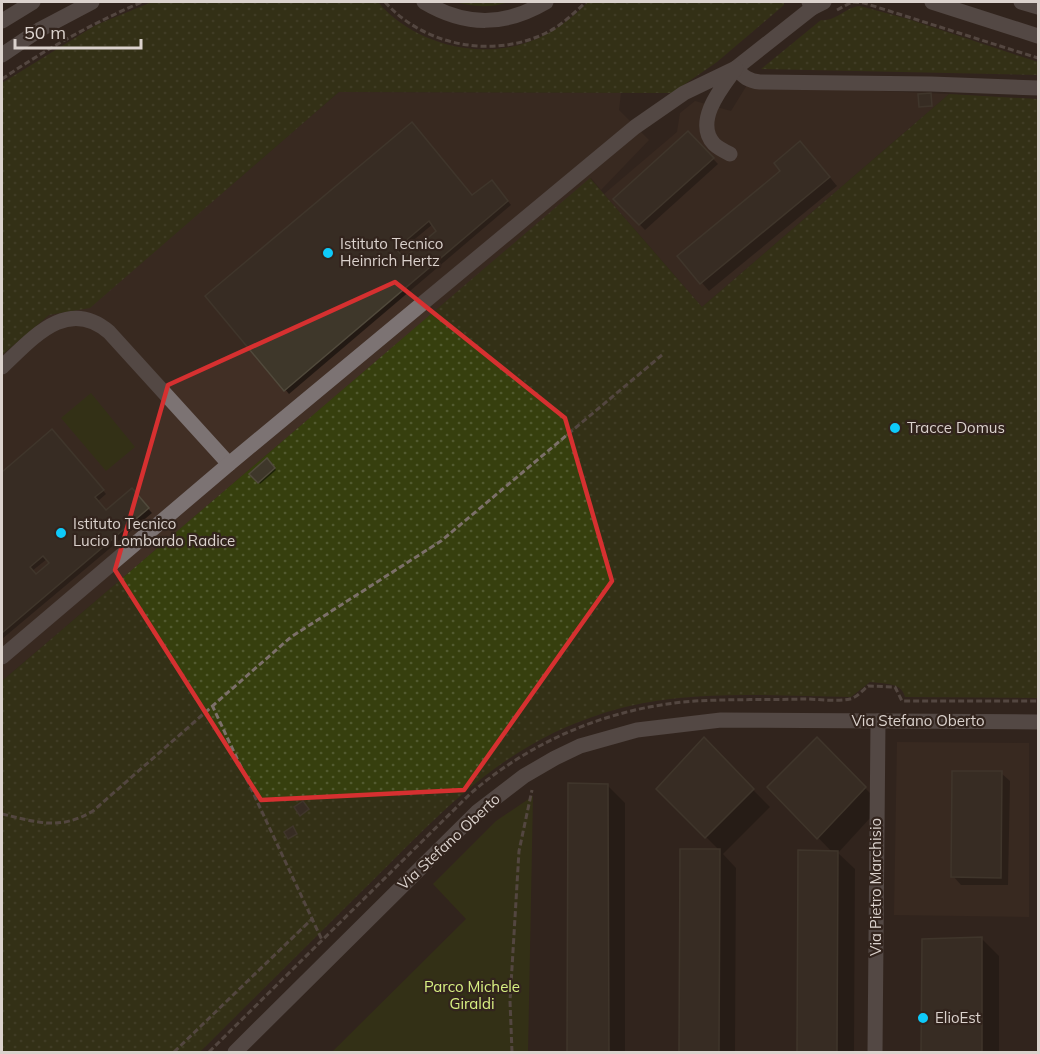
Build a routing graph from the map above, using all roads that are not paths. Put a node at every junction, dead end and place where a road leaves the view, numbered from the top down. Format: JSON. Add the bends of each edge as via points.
{"nodes":[{"id":1,"x":33,"y":2,"type":"edge"},
{"id":2,"x":92,"y":2,"type":"edge"},
{"id":3,"x":424,"y":2,"type":"edge"},
{"id":4,"x":546,"y":2,"type":"edge"},
{"id":5,"x":932,"y":2,"type":"edge"},
{"id":6,"x":1021,"y":2,"type":"edge"},
{"id":7,"x":819,"y":6,"type":"edge"},
{"id":8,"x":1038,"y":7,"type":"edge"},
{"id":9,"x":2,"y":21,"type":"edge"},
{"id":10,"x":1038,"y":36,"type":"edge"},
{"id":11,"x":2,"y":55,"type":"edge"},
{"id":12,"x":736,"y":68,"type":"junction"},
{"id":13,"x":1038,"y":88,"type":"edge"},
{"id":14,"x":730,"y":154,"type":"dead end"},
{"id":15,"x":2,"y":367,"type":"edge"},
{"id":16,"x":229,"y":464,"type":"junction"},
{"id":17,"x":2,"y":657,"type":"edge"},
{"id":18,"x":878,"y":721,"type":"junction"},
{"id":19,"x":1038,"y":722,"type":"edge"},
{"id":20,"x":235,"y":1053,"type":"edge"},
{"id":21,"x":875,"y":1053,"type":"edge"}],
"edges":[{"from":1,"to":9,"type":"street"},
{"from":2,"to":11,"type":"street"},
{"from":3,"to":4,"type":"street","via":[[441,11],[477,20],[514,17]]},
{"from":5,"to":10,"type":"street"},
{"from":6,"to":8,"type":"street"},
{"from":7,"to":12,"type":"street"},
{"from":12,"to":13,"type":"street","via":[[747,79],[760,82]]},
{"from":12,"to":14,"type":"street","via":[[712,105],[708,122],[712,141]]},
{"from":12,"to":16,"type":"street","via":[[684,93],[635,127]]},
{"from":15,"to":16,"type":"street","via":[[53,324],[70,318],[94,322],[109,332]]},
{"from":16,"to":17,"type":"street"},
{"from":18,"to":19,"type":"street","name":"Via Stefano Oberto"},
{"from":18,"to":20,"type":"street","name":"Via Stefano Oberto","via":[[736,719],[653,727],[567,752],[512,784],[477,812]]},
{"from":18,"to":21,"type":"street","name":"Via Pietro Marchisio"}]}
